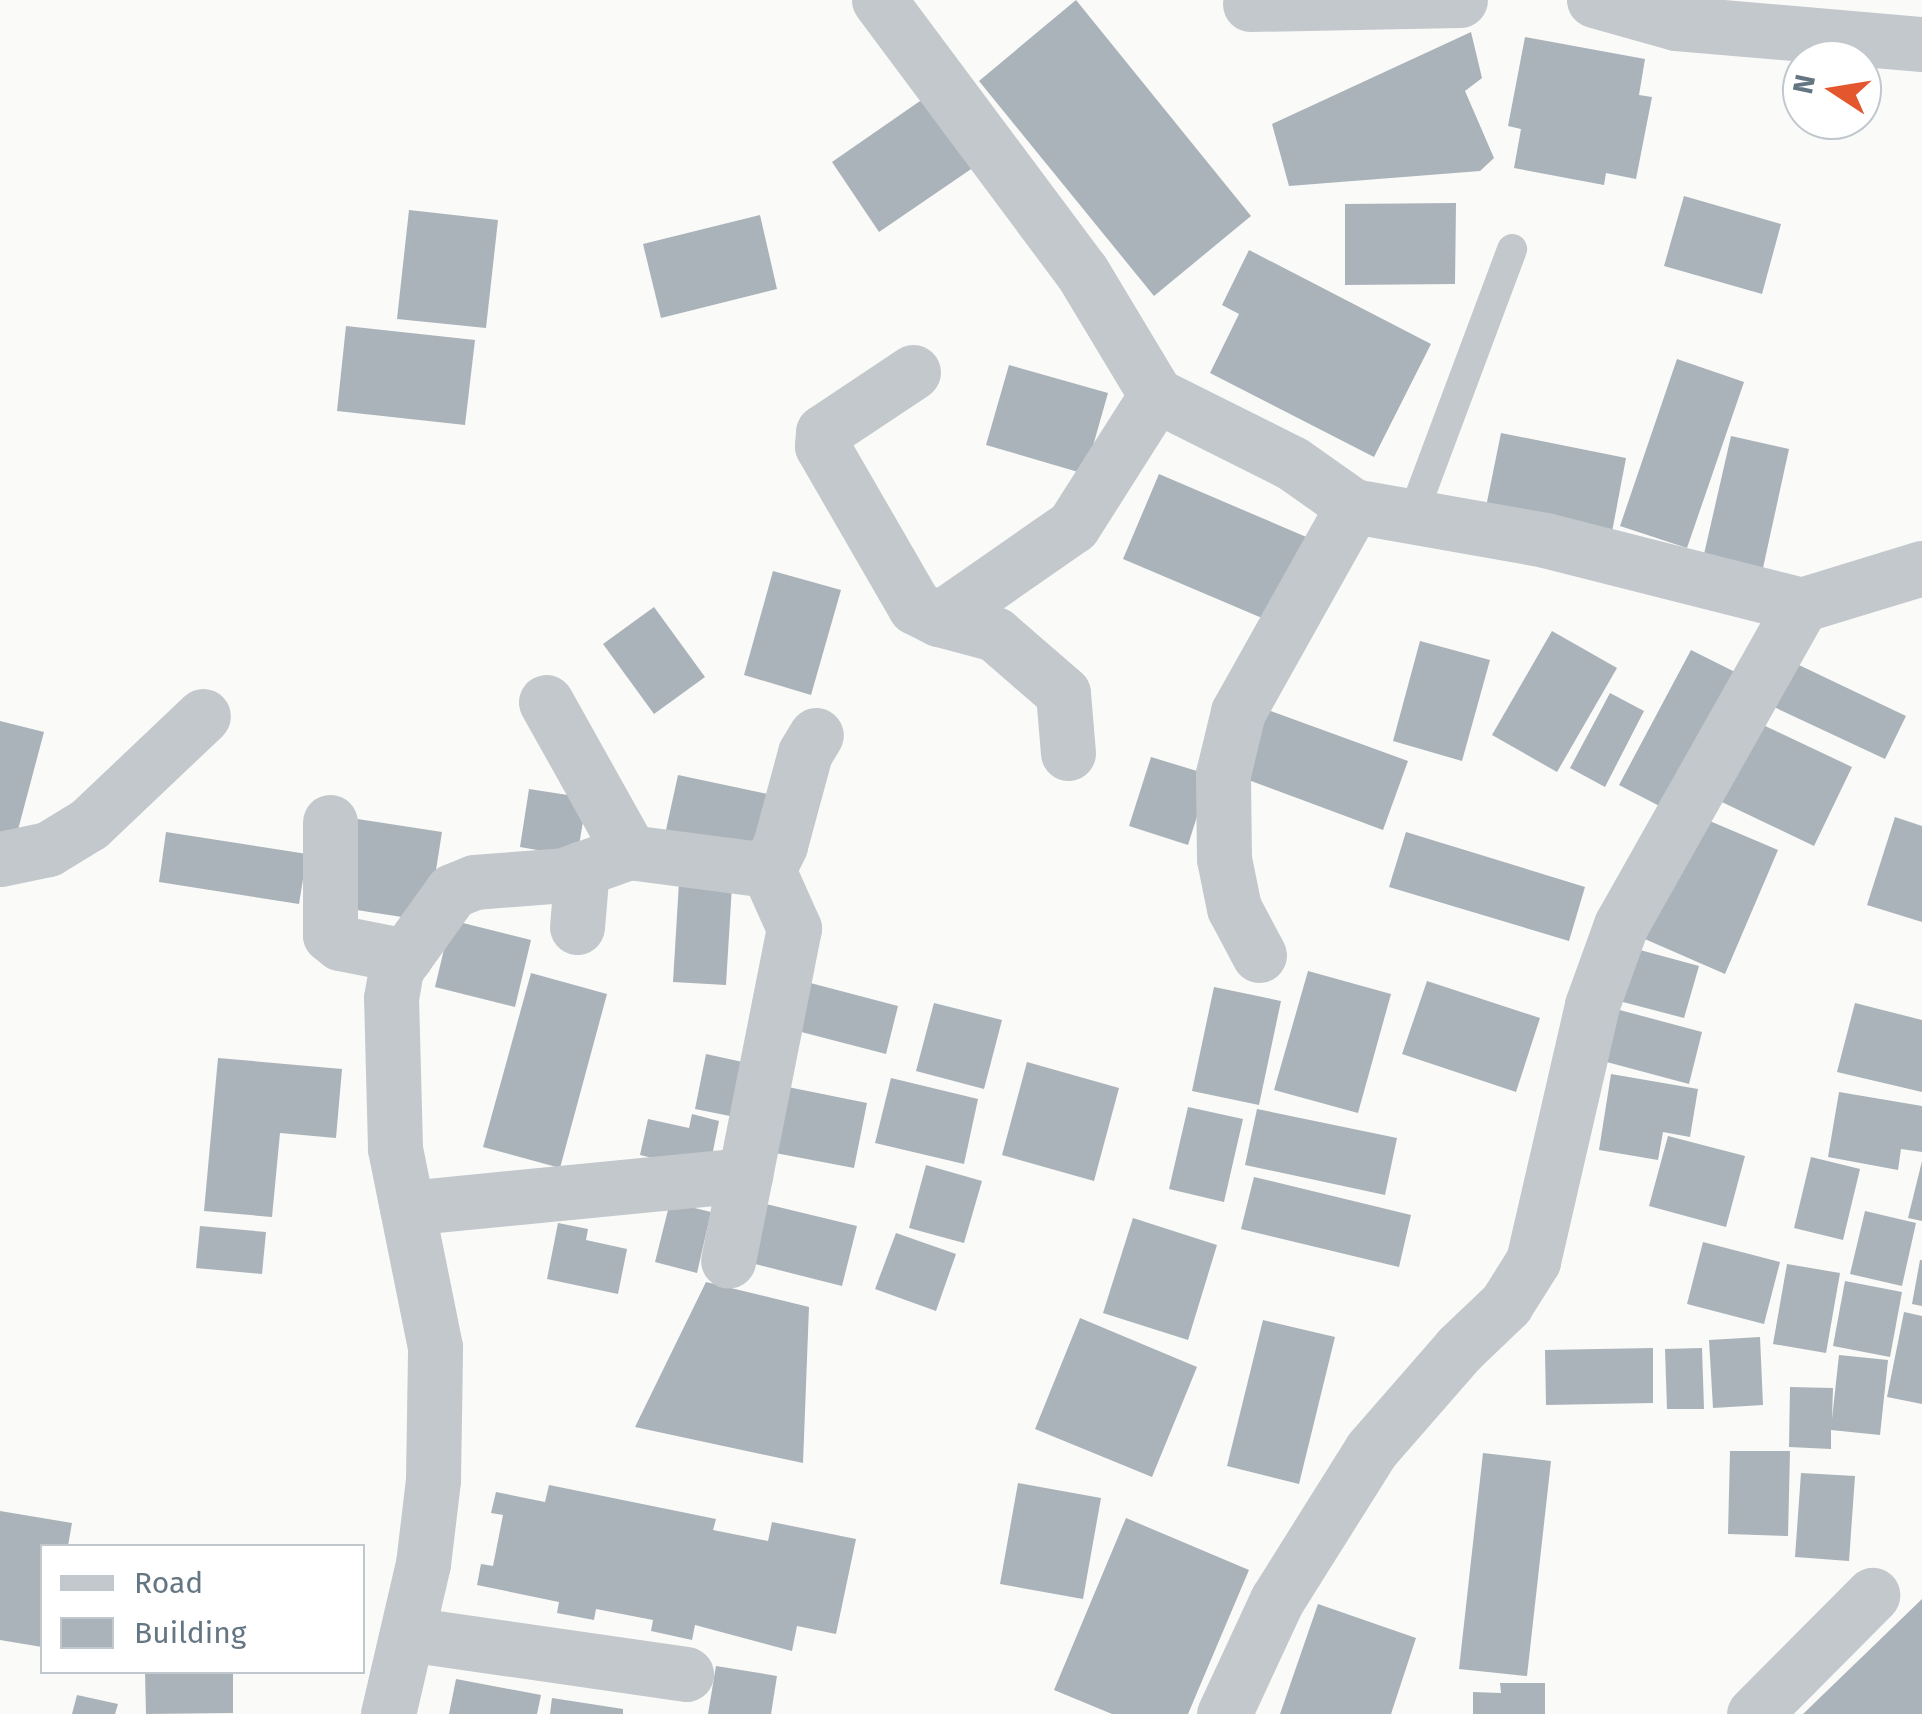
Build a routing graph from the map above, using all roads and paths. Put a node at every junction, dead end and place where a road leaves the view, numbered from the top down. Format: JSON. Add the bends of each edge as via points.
{"nodes":[{"id":1,"x":879,"y":0,"type":"edge"},
{"id":2,"x":1460,"y":0,"type":"edge"},
{"id":3,"x":1594,"y":0,"type":"edge"},
{"id":4,"x":1250,"y":4,"type":"dead end"},
{"id":5,"x":1675,"y":12,"type":"edge"},
{"id":6,"x":1922,"y":44,"type":"edge"},
{"id":7,"x":1512,"y":249,"type":"dead end"},
{"id":8,"x":913,"y":372,"type":"dead end"},
{"id":9,"x":1156,"y":395,"type":"junction"},
{"id":10,"x":1352,"y":506,"type":"junction"},
{"id":11,"x":1412,"y":516,"type":"junction"},
{"id":12,"x":1922,"y":568,"type":"edge"},
{"id":13,"x":1800,"y":605,"type":"junction"},
{"id":14,"x":939,"y":620,"type":"junction"},
{"id":15,"x":546,"y":702,"type":"dead end"},
{"id":16,"x":203,"y":716,"type":"dead end"},
{"id":17,"x":816,"y":735,"type":"dead end"},
{"id":18,"x":1068,"y":753,"type":"dead end"},
{"id":19,"x":330,"y":822,"type":"dead end"},
{"id":20,"x":0,"y":859,"type":"edge"},
{"id":21,"x":606,"y":860,"type":"junction"},
{"id":22,"x":768,"y":870,"type":"junction"},
{"id":23,"x":576,"y":928,"type":"dead end"},
{"id":24,"x":1259,"y":955,"type":"dead end"},
{"id":25,"x":406,"y":956,"type":"junction"},
{"id":26,"x":745,"y":1174,"type":"junction"},
{"id":27,"x":408,"y":1208,"type":"junction"},
{"id":28,"x":728,"y":1261,"type":"dead end"},
{"id":29,"x":1872,"y":1595,"type":"dead end"},
{"id":30,"x":408,"y":1634,"type":"junction"},
{"id":31,"x":686,"y":1674,"type":"dead end"},
{"id":32,"x":388,"y":1714,"type":"edge"},
{"id":33,"x":1224,"y":1714,"type":"edge"},
{"id":34,"x":1754,"y":1714,"type":"edge"}],
"edges":[{"from":1,"to":9,"type":"street","via":[[1082,272]]},
{"from":2,"to":4,"type":"street"},
{"from":3,"to":5,"type":"street"},
{"from":5,"to":6,"type":"street"},
{"from":7,"to":11,"type":"lane"},
{"from":8,"to":14,"type":"street","via":[[823,432],[822,446],[915,607]]},
{"from":9,"to":10,"type":"street","via":[[1292,463]]},
{"from":9,"to":14,"type":"street","via":[[1074,526]]},
{"from":10,"to":11,"type":"street"},
{"from":10,"to":24,"type":"street","via":[[1238,712],[1223,774],[1224,859],[1234,908]]},
{"from":11,"to":13,"type":"street","via":[[1545,540]]},
{"from":12,"to":13,"type":"street"},
{"from":13,"to":33,"type":"street","via":[[1620,926],[1592,1005],[1532,1261],[1506,1304],[1370,1450],[1277,1600]]},
{"from":14,"to":18,"type":"street","via":[[996,634],[1063,693]]},
{"from":15,"to":21,"type":"street"},
{"from":16,"to":20,"type":"street","via":[[88,824],[48,848]]},
{"from":17,"to":22,"type":"street"},
{"from":19,"to":25,"type":"street","via":[[330,935],[340,943]]},
{"from":21,"to":22,"type":"street"},
{"from":21,"to":23,"type":"street"},
{"from":21,"to":25,"type":"street","via":[[564,875],[474,882],[452,891]]},
{"from":22,"to":26,"type":"street","via":[[794,928]]},
{"from":25,"to":27,"type":"street","via":[[390,998],[395,1148]]},
{"from":26,"to":27,"type":"street"},
{"from":26,"to":28,"type":"street"},
{"from":27,"to":30,"type":"street","via":[[435,1347],[433,1480]]},
{"from":29,"to":34,"type":"street"},
{"from":30,"to":31,"type":"street"},
{"from":30,"to":32,"type":"street"}]}
